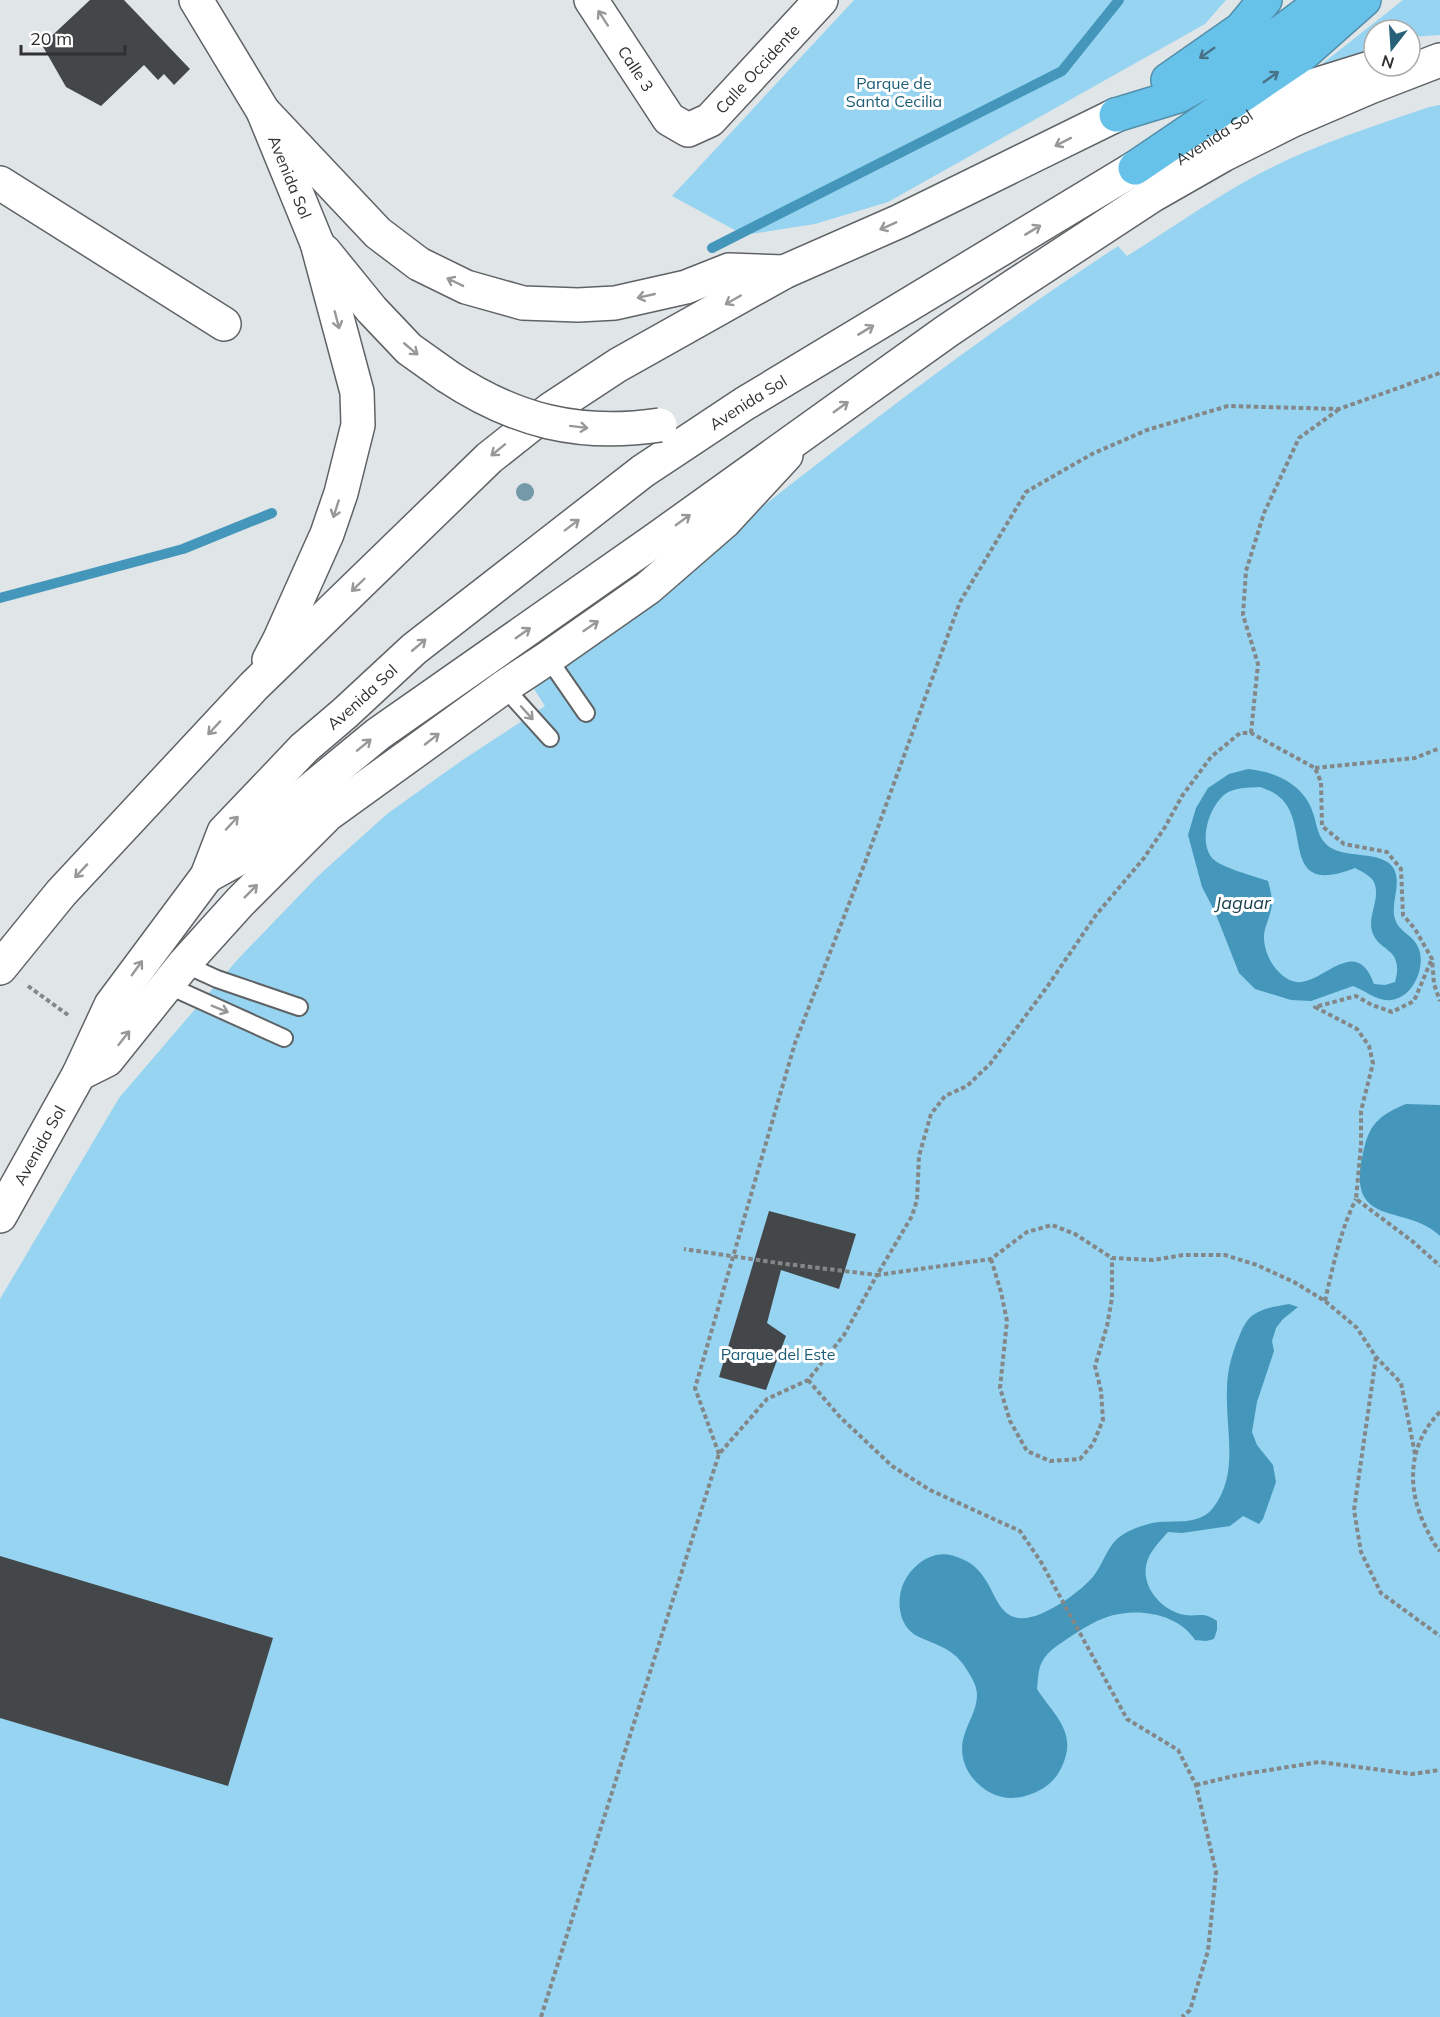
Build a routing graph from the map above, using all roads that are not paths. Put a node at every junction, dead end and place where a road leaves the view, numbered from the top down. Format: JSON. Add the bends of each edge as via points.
{"nodes":[{"id":1,"x":196,"y":0,"type":"edge"},
{"id":2,"x":591,"y":0,"type":"edge"},
{"id":3,"x":821,"y":0,"type":"edge"},
{"id":4,"x":1265,"y":0,"type":"edge"},
{"id":5,"x":1324,"y":0,"type":"edge"},
{"id":6,"x":1364,"y":0,"type":"edge"},
{"id":7,"x":1440,"y":59,"type":"edge"},
{"id":8,"x":1422,"y":61,"type":"edge"},
{"id":9,"x":1362,"y":70,"type":"edge"},
{"id":10,"x":263,"y":111,"type":"junction"},
{"id":11,"x":1116,"y":116,"type":"junction"},
{"id":12,"x":688,"y":130,"type":"joint"},
{"id":13,"x":1135,"y":168,"type":"junction"},
{"id":14,"x":0,"y":183,"type":"edge"},
{"id":15,"x":317,"y":243,"type":"junction"},
{"id":16,"x":784,"y":272,"type":"junction"},
{"id":17,"x":224,"y":324,"type":"dead end"},
{"id":18,"x":744,"y":404,"type":"junction"},
{"id":19,"x":811,"y":429,"type":"junction"},
{"id":20,"x":548,"y":658,"type":"junction"},
{"id":21,"x":254,"y":686,"type":"junction"},
{"id":22,"x":504,"y":687,"type":"junction"},
{"id":23,"x":586,"y":713,"type":"dead end"},
{"id":24,"x":550,"y":738,"type":"dead end"},
{"id":25,"x":207,"y":876,"type":"junction"},
{"id":26,"x":6,"y":965,"type":"edge"},
{"id":27,"x":176,"y":974,"type":"junction"},
{"id":28,"x":299,"y":1007,"type":"dead end"},
{"id":29,"x":284,"y":1038,"type":"dead end"},
{"id":30,"x":79,"y":1074,"type":"junction"},
{"id":31,"x":0,"y":1216,"type":"edge"}],
"edges":[{"from":1,"to":10,"type":"main road"},
{"from":12,"to":2,"type":"main road","name":"Calle 3","one_way":true,"via":[[669,119]]},
{"from":3,"to":12,"type":"main road","name":"Calle Occidente","via":[[710,120]]},
{"from":4,"to":11,"type":"highway","one_way":true,"via":[[1241,29]]},
{"from":5,"to":11,"type":"highway","via":[[1227,69],[1178,96]]},
{"from":13,"to":6,"type":"highway","one_way":true,"via":[[1303,54]]},
{"from":7,"to":8,"type":"main road","name":"Avenida Sol"},
{"from":19,"to":7,"type":"main road","name":"Avenida Sol","one_way":true,"via":[[947,331],[1154,195],[1293,120]]},
{"from":9,"to":13,"type":"main road","name":"Avenida Sol","via":[[1258,109],[1169,166]]},
{"from":10,"to":15,"type":"main road","name":"Avenida Sol"},
{"from":16,"to":10,"type":"main road","one_way":true,"via":[[729,270],[686,287],[615,303],[578,305],[523,303],[466,287],[419,264],[378,233]]},
{"from":11,"to":16,"type":"main road","one_way":true},
{"from":18,"to":13,"type":"main road","name":"Avenida Sol","one_way":true},
{"from":14,"to":17,"type":"main road"},
{"from":15,"to":18,"type":"main road","one_way":true,"bridge":true,"via":[[409,349],[476,395],[510,411],[538,420],[601,429],[633,429],[689,420]]},
{"from":15,"to":21,"type":"main road","one_way":true,"via":[[357,392],[358,425],[327,534],[279,641]]},
{"from":16,"to":21,"type":"main road","one_way":true,"via":[[618,365],[551,409],[489,458]]},
{"from":25,"to":18,"type":"main road","name":"Avenida Sol","one_way":true,"via":[[224,832],[304,748],[414,649],[643,471]]},
{"from":20,"to":19,"type":"main road","name":"Avenida Sol","one_way":true,"via":[[648,588],[724,522]]},
{"from":25,"to":19,"type":"main road","name":"Avenida Sol","one_way":true,"via":[[245,855],[294,804],[378,734]]},
{"from":20,"to":22,"type":"main road","name":"Avenida Sol"},
{"from":20,"to":23,"type":"lane"},
{"from":21,"to":26,"type":"main road","one_way":true,"via":[[61,892]]},
{"from":22,"to":24,"type":"lane","one_way":true},
{"from":27,"to":22,"type":"main road","name":"Avenida Sol","one_way":true,"via":[[240,902],[327,815]]},
{"from":30,"to":25,"type":"main road","name":"Avenida Sol","one_way":true,"via":[[111,1005]]},
{"from":27,"to":28,"type":"lane","via":[[217,979]]},
{"from":27,"to":29,"type":"lane","one_way":true},
{"from":30,"to":27,"type":"main road","name":"Avenida Sol","one_way":true,"via":[[107,1060]]},
{"from":30,"to":31,"type":"main road","name":"Avenida Sol"}]}
